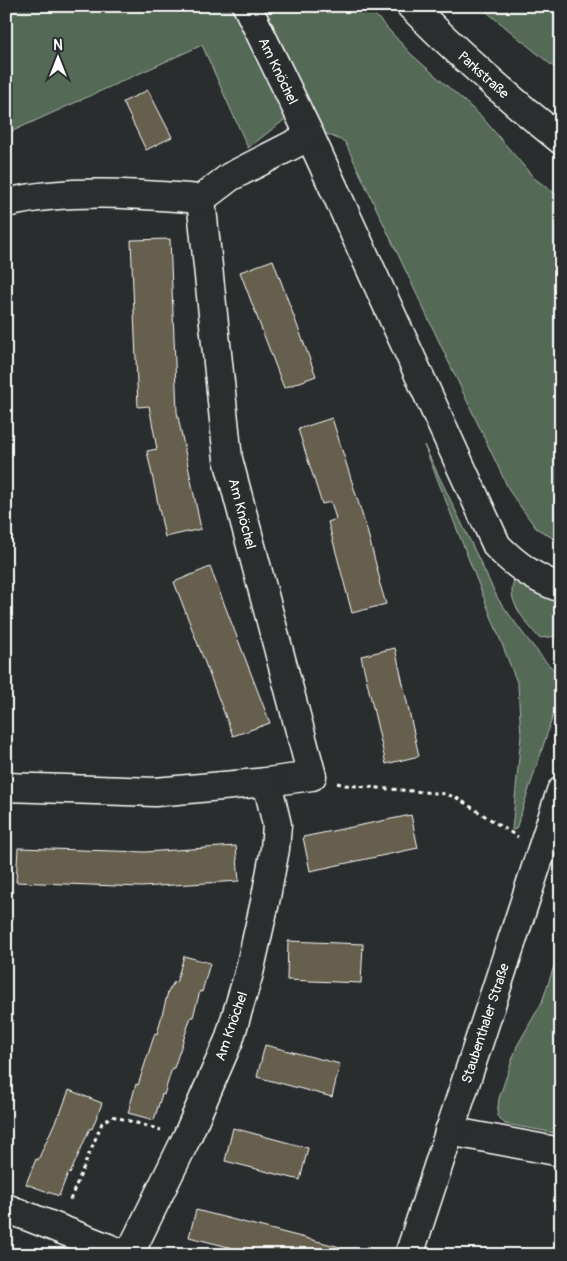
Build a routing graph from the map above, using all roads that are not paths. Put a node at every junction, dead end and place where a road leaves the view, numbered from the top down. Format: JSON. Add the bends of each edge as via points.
{"nodes":[{"id":1,"x":247,"y":6,"type":"edge"},
{"id":2,"x":411,"y":6,"type":"edge"},
{"id":3,"x":310,"y":136,"type":"junction"},
{"id":4,"x":561,"y":140,"type":"edge"},
{"id":5,"x":201,"y":199,"type":"junction"},
{"id":6,"x":6,"y":203,"type":"edge"},
{"id":7,"x":561,"y":588,"type":"edge"},
{"id":8,"x":267,"y":782,"type":"junction"},
{"id":9,"x":6,"y":787,"type":"edge"},
{"id":10,"x":561,"y":791,"type":"edge"},
{"id":11,"x":449,"y":1131,"type":"junction"},
{"id":12,"x":561,"y":1152,"type":"edge"},
{"id":13,"x":6,"y":1208,"type":"edge"},
{"id":14,"x":128,"y":1255,"type":"edge"},
{"id":15,"x":409,"y":1255,"type":"edge"}],
"edges":[{"from":1,"to":3,"type":"main road","name":"Am Knöchel"},
{"from":2,"to":4,"type":"main road","name":"Parkstraße","via":[[502,92]]},
{"from":3,"to":5,"type":"main road","via":[[230,177]]},
{"from":3,"to":7,"type":"main road","name":"Am Knöchel","via":[[497,546],[528,574]]},
{"from":5,"to":6,"type":"main road","via":[[140,194],[69,194]]},
{"from":5,"to":8,"type":"main road","name":"Am Knöchel","via":[[228,459],[312,776]]},
{"from":8,"to":9,"type":"main road","via":[[155,792]]},
{"from":8,"to":14,"type":"main road","name":"Am Knöchel","via":[[277,825],[275,849],[249,973],[229,1040],[187,1137]]},
{"from":10,"to":11,"type":"main road","name":"Staubenthaler Straße"},
{"from":11,"to":12,"type":"main road"},
{"from":11,"to":15,"type":"main road","name":"Staubenthaler Straße"},
{"from":13,"to":14,"type":"main road"}]}
